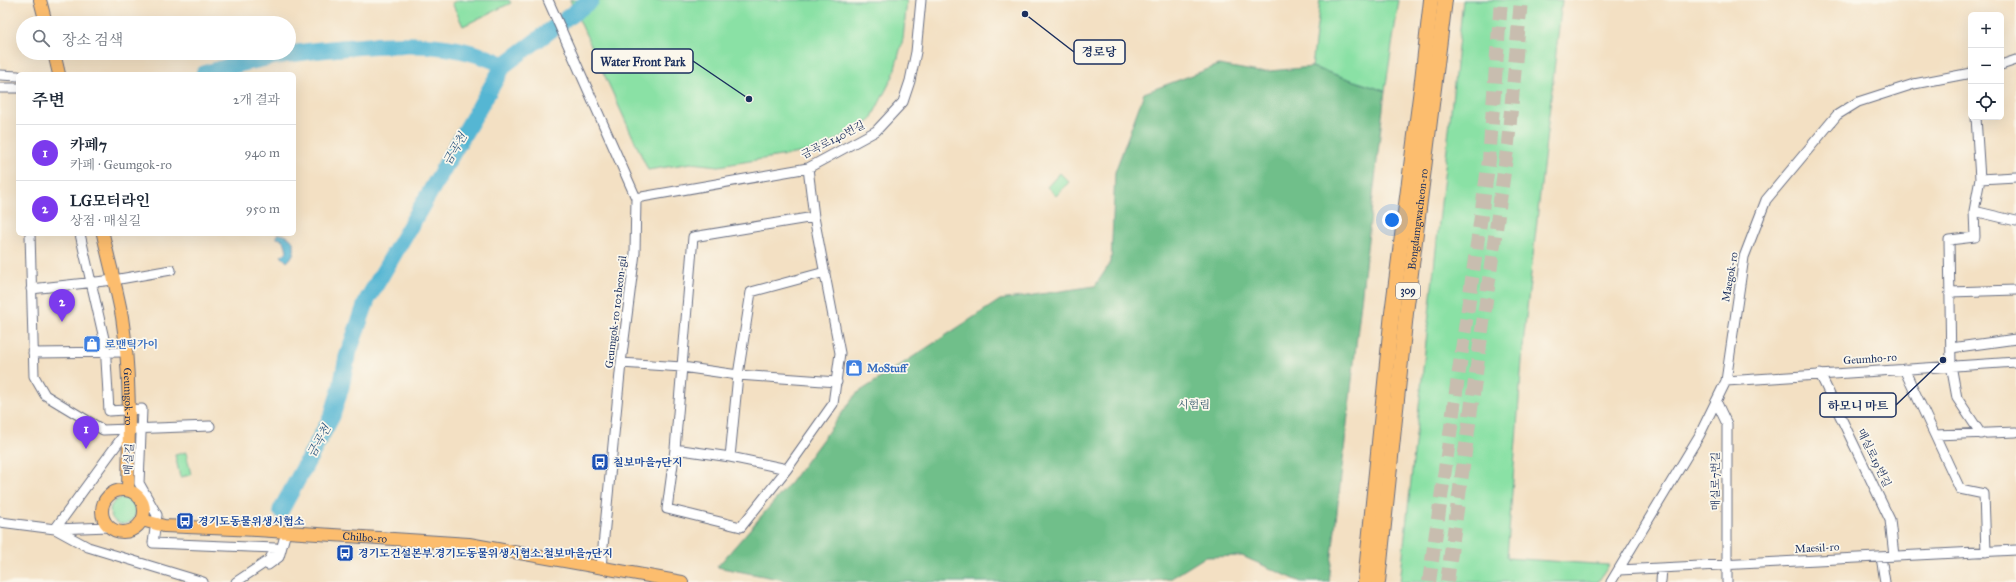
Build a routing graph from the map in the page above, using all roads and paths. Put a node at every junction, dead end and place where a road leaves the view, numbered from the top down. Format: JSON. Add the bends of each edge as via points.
{"nodes":[{"id":1,"x":40,"y":0,"type":"edge"},
{"id":2,"x":548,"y":0,"type":"edge"},
{"id":3,"x":922,"y":0,"type":"edge"},
{"id":4,"x":1431,"y":0,"type":"edge"},
{"id":5,"x":1445,"y":0,"type":"edge"},
{"id":6,"x":44,"y":16,"type":"edge"},
{"id":7,"x":56,"y":60,"type":"edge"},
{"id":8,"x":2016,"y":60,"type":"edge"},
{"id":9,"x":2004,"y":64,"type":"edge"},
{"id":10,"x":59,"y":72,"type":"edge"},
{"id":11,"x":0,"y":75,"type":"edge"},
{"id":12,"x":1968,"y":75,"type":"edge"},
{"id":13,"x":16,"y":76,"type":"edge"},
{"id":14,"x":0,"y":88,"type":"edge"},
{"id":15,"x":16,"y":88,"type":"edge"},
{"id":16,"x":1976,"y":120,"type":"edge"},
{"id":17,"x":808,"y":168,"type":"junction"},
{"id":18,"x":2016,"y":177,"type":"edge"},
{"id":19,"x":1980,"y":179,"type":"junction"},
{"id":20,"x":636,"y":198,"type":"junction"},
{"id":21,"x":1974,"y":211,"type":"junction"},
{"id":22,"x":814,"y":217,"type":"junction"},
{"id":23,"x":2016,"y":221,"type":"edge"},
{"id":24,"x":30,"y":236,"type":"edge"},
{"id":25,"x":80,"y":236,"type":"edge"},
{"id":26,"x":103,"y":236,"type":"edge"},
{"id":27,"x":170,"y":270,"type":"dead end"},
{"id":28,"x":825,"y":272,"type":"junction"},
{"id":29,"x":114,"y":280,"type":"junction"},
{"id":30,"x":91,"y":283,"type":"junction"},
{"id":31,"x":31,"y":289,"type":"junction"},
{"id":32,"x":2016,"y":290,"type":"edge"},
{"id":33,"x":1950,"y":292,"type":"junction"},
{"id":34,"x":2016,"y":339,"type":"edge"},
{"id":35,"x":1951,"y":348,"type":"junction"},
{"id":36,"x":126,"y":352,"type":"junction"},
{"id":37,"x":33,"y":353,"type":"junction"},
{"id":38,"x":105,"y":353,"type":"junction"},
{"id":39,"x":2016,"y":362,"type":"edge"},
{"id":40,"x":621,"y":363,"type":"junction"},
{"id":41,"x":1952,"y":365,"type":"junction"},
{"id":42,"x":682,"y":367,"type":"junction"},
{"id":43,"x":1904,"y":369,"type":"junction"},
{"id":44,"x":1820,"y":374,"type":"junction"},
{"id":45,"x":738,"y":375,"type":"junction"},
{"id":46,"x":1726,"y":381,"type":"junction"},
{"id":47,"x":836,"y":382,"type":"junction"},
{"id":48,"x":1716,"y":401,"type":"junction"},
{"id":49,"x":129,"y":409,"type":"junction"},
{"id":50,"x":210,"y":426,"type":"dead end"},
{"id":51,"x":129,"y":428,"type":"junction"},
{"id":52,"x":142,"y":428,"type":"junction"},
{"id":53,"x":2016,"y":432,"type":"edge"},
{"id":54,"x":1981,"y":434,"type":"junction"},
{"id":55,"x":1935,"y":435,"type":"junction"},
{"id":56,"x":676,"y":449,"type":"junction"},
{"id":57,"x":730,"y":457,"type":"junction"},
{"id":58,"x":787,"y":469,"type":"junction"},
{"id":59,"x":128,"y":490,"type":"junction"},
{"id":60,"x":142,"y":520,"type":"junction"},
{"id":61,"x":0,"y":522,"type":"edge"},
{"id":62,"x":156,"y":524,"type":"junction"},
{"id":63,"x":109,"y":527,"type":"junction"},
{"id":64,"x":54,"y":529,"type":"junction"},
{"id":65,"x":286,"y":532,"type":"junction"},
{"id":66,"x":2016,"y":550,"type":"edge"},
{"id":67,"x":1986,"y":552,"type":"junction"},
{"id":68,"x":1894,"y":556,"type":"junction"},
{"id":69,"x":1881,"y":557,"type":"junction"},
{"id":70,"x":1728,"y":564,"type":"junction"},
{"id":71,"x":601,"y":568,"type":"junction"},
{"id":72,"x":1662,"y":568,"type":"junction"},
{"id":73,"x":1619,"y":570,"type":"junction"},
{"id":74,"x":204,"y":582,"type":"edge"},
{"id":75,"x":236,"y":582,"type":"edge"},
{"id":76,"x":245,"y":582,"type":"edge"},
{"id":77,"x":682,"y":582,"type":"edge"},
{"id":78,"x":1365,"y":582,"type":"edge"},
{"id":79,"x":1378,"y":582,"type":"edge"},
{"id":80,"x":1611,"y":582,"type":"edge"},
{"id":81,"x":1661,"y":582,"type":"edge"},
{"id":82,"x":1727,"y":582,"type":"edge"},
{"id":83,"x":1885,"y":582,"type":"edge"}],
"edges":[{"from":1,"to":6,"type":"main road"},
{"from":2,"to":20,"type":"street","name":"Geumgok-ro 102beon-gil"},
{"from":3,"to":17,"type":"street","name":"금곡로140번길","via":[[916,52],[903,102],[876,131]]},
{"from":4,"to":78,"type":"highway","name":"Bongdamgwacheon-ro","number":"309","via":[[1422,89],[1392,313]]},
{"from":5,"to":79,"type":"highway","name":"Bongdamgwacheon-ro","number":"309","via":[[1406,313]]},
{"from":7,"to":10,"type":"main road"},
{"from":8,"to":9,"type":"street"},
{"from":11,"to":13,"type":"street"},
{"from":12,"to":46,"type":"street","name":"Maegok-ro","via":[[1914,84],[1858,102],[1837,115],[1766,200],[1744,256]]},
{"from":14,"to":15,"type":"street"},
{"from":16,"to":19,"type":"street"},
{"from":17,"to":20,"type":"street","name":"금곡로140번길"},
{"from":17,"to":22,"type":"street"},
{"from":18,"to":19,"type":"street"},
{"from":19,"to":21,"type":"street"},
{"from":20,"to":40,"type":"street","name":"Geumgok-ro 102beon-gil","via":[[635,253]]},
{"from":21,"to":23,"type":"street"},
{"from":21,"to":33,"type":"street","via":[[1975,238],[1949,240]]},
{"from":22,"to":28,"type":"street"},
{"from":22,"to":42,"type":"street","via":[[693,237]]},
{"from":24,"to":31,"type":"street"},
{"from":25,"to":30,"type":"street"},
{"from":26,"to":29,"type":"main road","name":"Geumgok-ro"},
{"from":27,"to":29,"type":"street"},
{"from":28,"to":45,"type":"street","via":[[751,292]]},
{"from":28,"to":47,"type":"street","via":[[840,353]]},
{"from":29,"to":30,"type":"street"},
{"from":29,"to":36,"type":"main road","name":"Geumgok-ro"},
{"from":30,"to":31,"type":"street"},
{"from":30,"to":38,"type":"street"},
{"from":31,"to":37,"type":"street"},
{"from":32,"to":33,"type":"street"},
{"from":33,"to":35,"type":"street"},
{"from":34,"to":35,"type":"street"},
{"from":35,"to":41,"type":"street"},
{"from":36,"to":38,"type":"street"},
{"from":36,"to":49,"type":"main road","name":"Geumgok-ro"},
{"from":37,"to":38,"type":"street"},
{"from":37,"to":51,"type":"street","via":[[34,376],[45,395],[103,430]]},
{"from":38,"to":49,"type":"street","via":[[109,411]]},
{"from":39,"to":41,"type":"street","name":"Geumho-ro"},
{"from":40,"to":42,"type":"street"},
{"from":40,"to":71,"type":"street","name":"Geumgok-ro 102beon-gil"},
{"from":41,"to":43,"type":"street","name":"Geumho-ro"},
{"from":41,"to":54,"type":"street","via":[[1957,398]]},
{"from":42,"to":45,"type":"street"},
{"from":42,"to":56,"type":"street"},
{"from":43,"to":44,"type":"street","name":"Geumho-ro"},
{"from":43,"to":55,"type":"street"},
{"from":44,"to":46,"type":"street","name":"Geumho-ro"},
{"from":44,"to":68,"type":"street","name":"매실로19번길","via":[[1890,520]]},
{"from":45,"to":47,"type":"street"},
{"from":45,"to":57,"type":"street"},
{"from":46,"to":48,"type":"street","name":"Maegok-ro"},
{"from":47,"to":58,"type":"street","via":[[833,404]]},
{"from":48,"to":70,"type":"street","name":"매실로7번길","via":[[1727,424]]},
{"from":48,"to":73,"type":"street","name":"Maegok-ro","via":[[1699,436]]},
{"from":49,"to":51,"type":"main road","name":"Geumgok-ro"},
{"from":49,"to":52,"type":"street","name":"매실길","via":[[142,409]]},
{"from":50,"to":52,"type":"street"},
{"from":51,"to":52,"type":"street"},
{"from":51,"to":59,"type":"main road","name":"Geumgok-ro"},
{"from":51,"to":64,"type":"street"},
{"from":52,"to":62,"type":"street","name":"매실길","via":[[139,483],[157,515]]},
{"from":53,"to":54,"type":"street"},
{"from":54,"to":55,"type":"street"},
{"from":55,"to":67,"type":"street","via":[[1960,488],[1984,494]]},
{"from":56,"to":57,"type":"street"},
{"from":56,"to":58,"type":"street","via":[[667,509],[741,527]]},
{"from":57,"to":58,"type":"street"},
{"from":59,"to":60,"type":"main road","via":[[137,495],[142,504]]},
{"from":59,"to":63,"type":"main road","via":[[112,492],[104,501],[102,517]]},
{"from":60,"to":62,"type":"main road","name":"Chilbo-ro"},
{"from":60,"to":63,"type":"main road","via":[[135,528],[124,532]]},
{"from":61,"to":64,"type":"street"},
{"from":62,"to":65,"type":"main road","name":"Chilbo-ro"},
{"from":62,"to":75,"type":"street","name":"매실길","via":[[153,543],[276,548],[269,560]]},
{"from":63,"to":64,"type":"street"},
{"from":64,"to":74,"type":"street","via":[[88,548]]},
{"from":65,"to":71,"type":"main road","name":"Chilbo-ro","via":[[469,544]]},
{"from":65,"to":76,"type":"street","via":[[279,557]]},
{"from":66,"to":67,"type":"street","name":"Maesil-ro"},
{"from":67,"to":68,"type":"street","name":"Maesil-ro"},
{"from":68,"to":69,"type":"street","name":"Maesil-ro"},
{"from":69,"to":70,"type":"street","name":"Maesil-ro"},
{"from":69,"to":83,"type":"street"},
{"from":70,"to":72,"type":"street","name":"Maesil-ro"},
{"from":70,"to":82,"type":"street","name":"매실로7번길"},
{"from":71,"to":77,"type":"main road","name":"Chilbo-ro"},
{"from":72,"to":73,"type":"street","name":"Maesil-ro"},
{"from":72,"to":81,"type":"street"},
{"from":73,"to":80,"type":"street","name":"Maegok-ro"}]}
